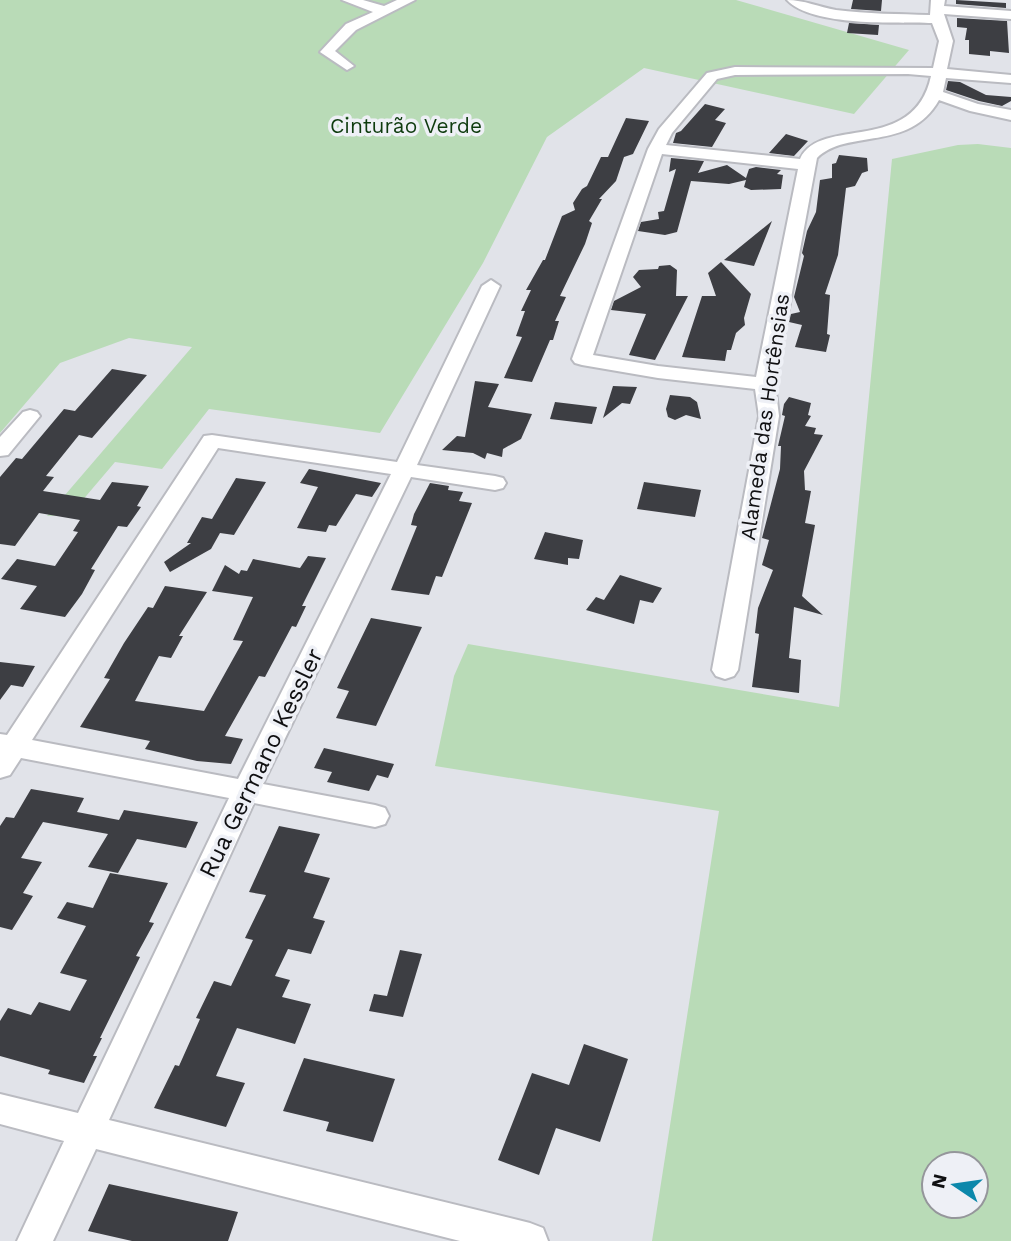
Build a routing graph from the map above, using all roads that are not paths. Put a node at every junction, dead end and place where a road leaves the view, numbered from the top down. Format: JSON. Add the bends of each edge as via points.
{"nodes":[{"id":1,"x":349,"y":0,"type":"edge"},
{"id":2,"x":408,"y":0,"type":"edge"},
{"id":3,"x":794,"y":0,"type":"edge"},
{"id":4,"x":937,"y":9,"type":"edge"},
{"id":5,"x":385,"y":10,"type":"junction"},
{"id":6,"x":1011,"y":15,"type":"edge"},
{"id":7,"x":347,"y":66,"type":"dead end"},
{"id":8,"x":939,"y":72,"type":"junction"},
{"id":9,"x":1011,"y":79,"type":"edge"},
{"id":10,"x":935,"y":94,"type":"junction"},
{"id":11,"x":1011,"y":115,"type":"edge"},
{"id":12,"x":656,"y":149,"type":"junction"},
{"id":13,"x":807,"y":165,"type":"junction"},
{"id":14,"x":491,"y":286,"type":"dead end"},
{"id":15,"x":765,"y":384,"type":"junction"},
{"id":16,"x":30,"y":416,"type":"dead end"},
{"id":17,"x":0,"y":450,"type":"edge"},
{"id":18,"x":404,"y":470,"type":"junction"},
{"id":19,"x":495,"y":483,"type":"dead end"},
{"id":20,"x":725,"y":670,"type":"dead end"},
{"id":21,"x":4,"y":753,"type":"edge"},
{"id":22,"x":246,"y":791,"type":"junction"},
{"id":23,"x":374,"y":816,"type":"dead end"},
{"id":24,"x":0,"y":1109,"type":"edge"},
{"id":25,"x":88,"y":1131,"type":"junction"},
{"id":26,"x":35,"y":1241,"type":"edge"},
{"id":27,"x":530,"y":1241,"type":"edge"}],
"edges":[{"from":1,"to":5,"type":"street"},
{"from":2,"to":5,"type":"street"},
{"from":3,"to":4,"type":"street","via":[[836,14]]},
{"from":4,"to":6,"type":"street"},
{"from":4,"to":8,"type":"street","via":[[946,41]]},
{"from":5,"to":7,"type":"street","via":[[344,32],[328,49],[329,57]]},
{"from":8,"to":9,"type":"street"},
{"from":8,"to":10,"type":"street"},
{"from":8,"to":12,"type":"street","via":[[721,73],[712,76]]},
{"from":10,"to":11,"type":"street"},
{"from":10,"to":13,"type":"street","via":[[906,124],[815,151]]},
{"from":12,"to":13,"type":"street"},
{"from":12,"to":15,"type":"street","via":[[582,359]]},
{"from":13,"to":15,"type":"street","name":"Alameda das Hortênsias"},
{"from":14,"to":18,"type":"street","name":"Rua Germano Kessler"},
{"from":15,"to":20,"type":"street","name":"Alameda das Hortênsias","via":[[769,416]]},
{"from":16,"to":17,"type":"street"},
{"from":18,"to":19,"type":"street"},
{"from":18,"to":21,"type":"street","via":[[212,441]]},
{"from":18,"to":22,"type":"street","name":"Rua Germano Kessler"},
{"from":21,"to":22,"type":"street"},
{"from":22,"to":23,"type":"street"},
{"from":22,"to":25,"type":"street","name":"Rua Germano Kessler"},
{"from":24,"to":25,"type":"street"},
{"from":25,"to":26,"type":"street","name":"Rua Germano Kessler"},
{"from":25,"to":27,"type":"street"}]}
